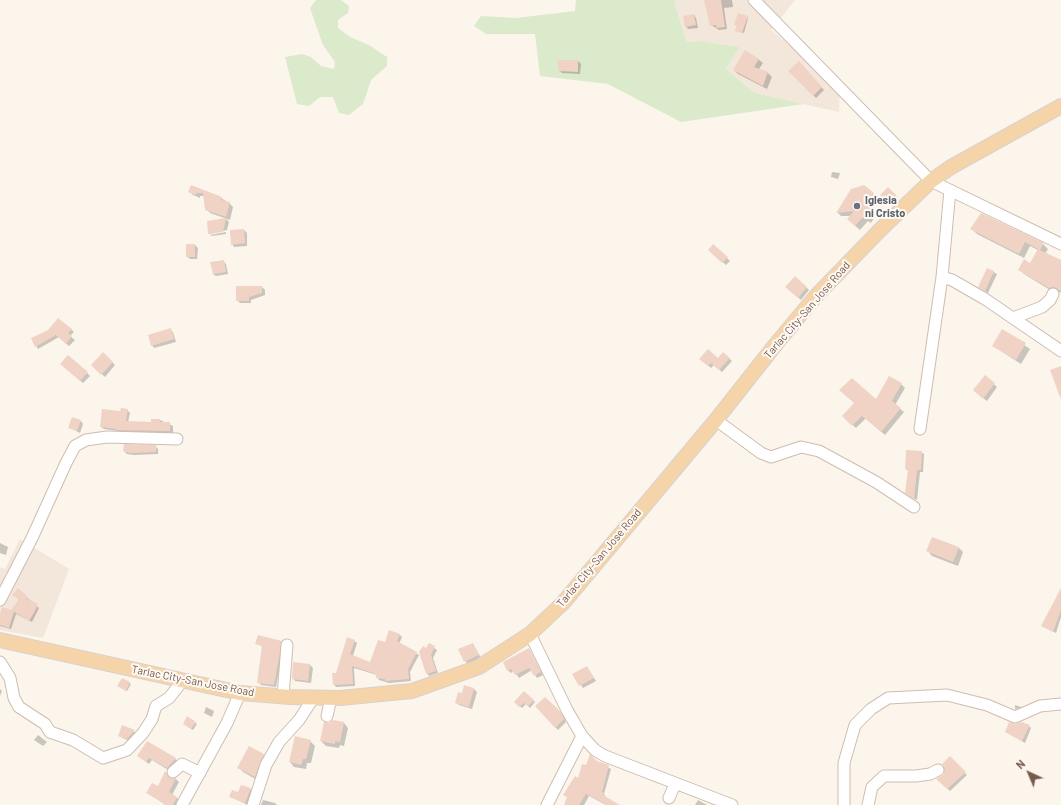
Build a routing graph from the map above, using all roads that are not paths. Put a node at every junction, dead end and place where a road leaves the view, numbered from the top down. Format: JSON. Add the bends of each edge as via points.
{"nodes":[{"id":1,"x":754,"y":0,"type":"edge"},
{"id":2,"x":1061,"y":106,"type":"edge"},
{"id":3,"x":931,"y":181,"type":"junction"},
{"id":4,"x":950,"y":190,"type":"junction"},
{"id":5,"x":1061,"y":244,"type":"edge"},
{"id":6,"x":942,"y":277,"type":"junction"},
{"id":7,"x":1053,"y":294,"type":"dead end"},
{"id":8,"x":1013,"y":318,"type":"junction"},
{"id":9,"x":1061,"y":351,"type":"edge"},
{"id":10,"x":716,"y":420,"type":"junction"},
{"id":11,"x":920,"y":429,"type":"dead end"},
{"id":12,"x":177,"y":439,"type":"dead end"},
{"id":13,"x":914,"y":507,"type":"dead end"},
{"id":14,"x":0,"y":600,"type":"edge"},
{"id":15,"x":530,"y":634,"type":"junction"},
{"id":16,"x":0,"y":640,"type":"edge"},
{"id":17,"x":287,"y":645,"type":"dead end"},
{"id":18,"x":0,"y":662,"type":"edge"},
{"id":19,"x":183,"y":680,"type":"junction"},
{"id":20,"x":240,"y":693,"type":"junction"},
{"id":21,"x":283,"y":696,"type":"junction"},
{"id":22,"x":314,"y":697,"type":"junction"},
{"id":23,"x":331,"y":698,"type":"junction"},
{"id":24,"x":1061,"y":704,"type":"edge"},
{"id":25,"x":327,"y":716,"type":"dead end"},
{"id":26,"x":582,"y":736,"type":"junction"},
{"id":27,"x":938,"y":770,"type":"dead end"},
{"id":28,"x":173,"y":772,"type":"dead end"},
{"id":29,"x":200,"y":773,"type":"junction"},
{"id":30,"x":675,"y":784,"type":"junction"},
{"id":31,"x":669,"y":798,"type":"dead end"},
{"id":32,"x":182,"y":805,"type":"edge"},
{"id":33,"x":253,"y":805,"type":"edge"},
{"id":34,"x":547,"y":805,"type":"edge"},
{"id":35,"x":732,"y":805,"type":"edge"},
{"id":36,"x":844,"y":805,"type":"edge"},
{"id":37,"x":868,"y":805,"type":"edge"}],
"edges":[{"from":1,"to":3,"type":"street"},
{"from":2,"to":3,"type":"main road","name":"Tarlac City-San Jose Road","via":[[968,156]]},
{"from":3,"to":4,"type":"street"},
{"from":3,"to":10,"type":"main road","name":"Tarlac City-San Jose Road","via":[[816,296]]},
{"from":4,"to":5,"type":"street"},
{"from":4,"to":6,"type":"street"},
{"from":6,"to":8,"type":"street","via":[[972,291]]},
{"from":6,"to":11,"type":"street"},
{"from":7,"to":8,"type":"street","via":[[1042,307]]},
{"from":8,"to":9,"type":"street"},
{"from":10,"to":13,"type":"street","via":[[761,453],[771,457],[802,446],[820,451],[876,482]]},
{"from":10,"to":15,"type":"main road","name":"Tarlac City-San Jose Road","via":[[578,586]]},
{"from":12,"to":14,"type":"street","via":[[107,437],[86,440],[75,446]]},
{"from":15,"to":23,"type":"main road","name":"Tarlac City-San Jose Road","via":[[479,667],[435,684],[384,695]]},
{"from":15,"to":26,"type":"street"},
{"from":16,"to":19,"type":"main road","name":"Tarlac City-San Jose Road"},
{"from":17,"to":21,"type":"street"},
{"from":18,"to":19,"type":"street","via":[[10,678],[18,707],[45,724],[50,732],[73,740],[103,758],[127,750],[144,733],[156,706],[169,698]]},
{"from":19,"to":20,"type":"main road","name":"Tarlac City-San Jose Road"},
{"from":20,"to":21,"type":"main road","name":"Tarlac City-San Jose Road"},
{"from":20,"to":29,"type":"street"},
{"from":21,"to":22,"type":"main road","name":"Tarlac City-San Jose Road"},
{"from":22,"to":23,"type":"main road","name":"Tarlac City-San Jose Road"},
{"from":22,"to":33,"type":"street","via":[[299,720],[279,742],[266,765]]},
{"from":23,"to":25,"type":"street"},
{"from":24,"to":36,"type":"street","via":[[1040,706],[1015,717],[987,705],[947,695],[888,698],[860,718],[855,725],[844,763]]},
{"from":26,"to":30,"type":"street","via":[[595,750],[605,756]]},
{"from":26,"to":34,"type":"street"},
{"from":27,"to":37,"type":"street","via":[[916,776],[884,776],[872,787]]},
{"from":28,"to":29,"type":"street","via":[[182,764]]},
{"from":29,"to":32,"type":"street"},
{"from":30,"to":31,"type":"street"},
{"from":30,"to":35,"type":"street"}]}
